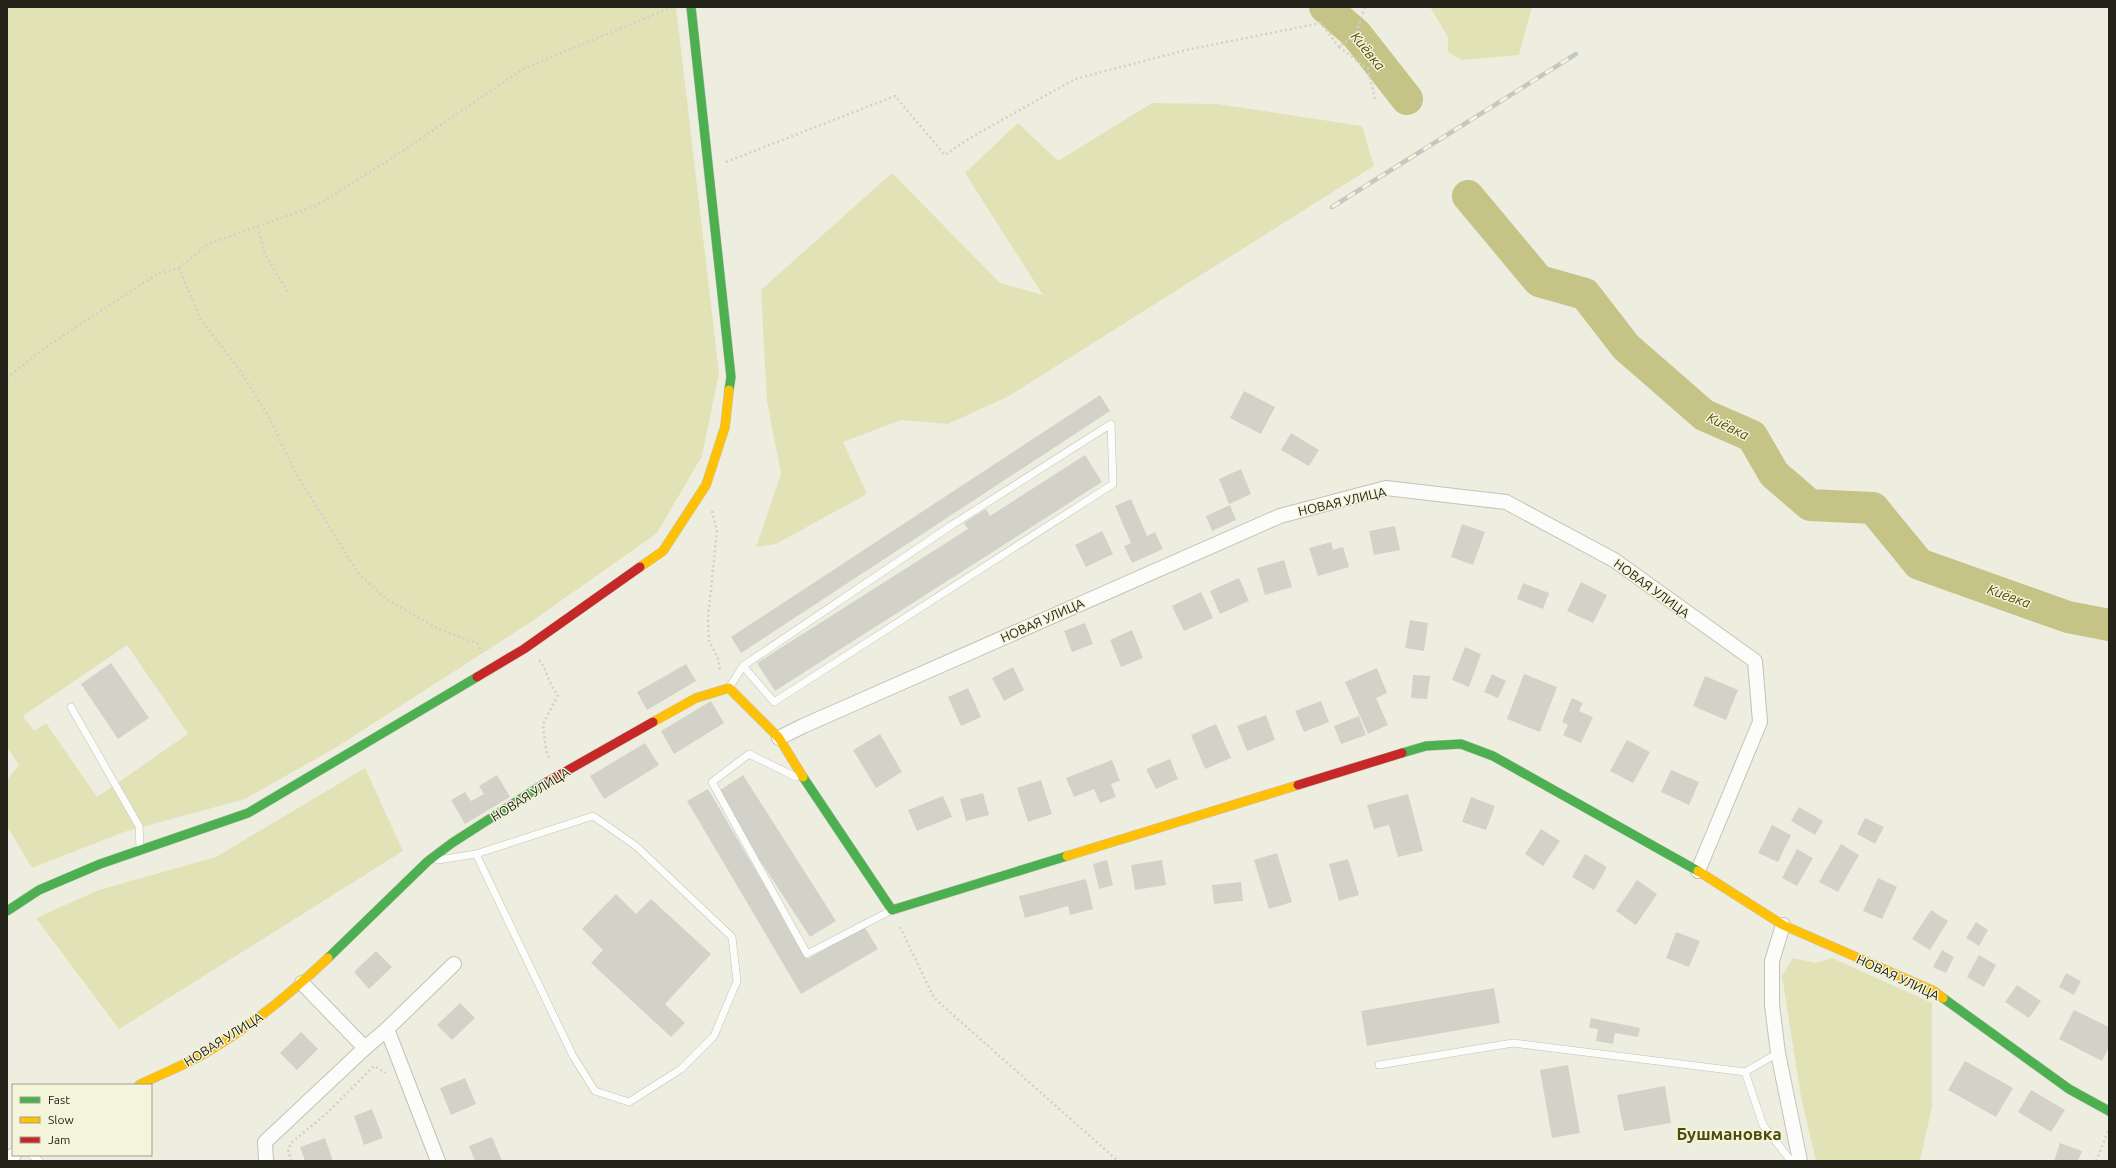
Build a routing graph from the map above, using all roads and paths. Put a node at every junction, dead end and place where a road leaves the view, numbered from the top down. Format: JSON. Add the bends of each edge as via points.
{"nodes":[{"id":1,"x":672,"y":7,"type":"edge"},
{"id":2,"x":691,"y":7,"type":"edge"},
{"id":3,"x":1365,"y":7,"type":"edge"},
{"id":4,"x":1339,"y":47,"type":"junction"},
{"id":5,"x":1375,"y":99,"type":"dead end"},
{"id":6,"x":709,"y":169,"type":"junction"},
{"id":7,"x":258,"y":227,"type":"junction"},
{"id":8,"x":179,"y":268,"type":"junction"},
{"id":9,"x":288,"y":292,"type":"dead end"},
{"id":10,"x":7,"y":378,"type":"edge"},
{"id":11,"x":706,"y":485,"type":"junction"},
{"id":12,"x":524,"y":649,"type":"junction"},
{"id":13,"x":744,"y":666,"type":"junction"},
{"id":14,"x":490,"y":669,"type":"junction"},
{"id":15,"x":729,"y":688,"type":"junction"},
{"id":16,"x":71,"y":707,"type":"dead end"},
{"id":17,"x":779,"y":738,"type":"junction"},
{"id":18,"x":556,"y":776,"type":"junction"},
{"id":19,"x":805,"y":781,"type":"junction"},
{"id":20,"x":140,"y":850,"type":"junction"},
{"id":21,"x":476,"y":854,"type":"junction"},
{"id":22,"x":428,"y":861,"type":"junction"},
{"id":23,"x":1698,"y":871,"type":"junction"},
{"id":24,"x":892,"y":910,"type":"junction"},
{"id":25,"x":7,"y":911,"type":"edge"},
{"id":26,"x":1784,"y":925,"type":"junction"},
{"id":27,"x":454,"y":964,"type":"dead end"},
{"id":28,"x":302,"y":983,"type":"junction"},
{"id":29,"x":387,"y":1030,"type":"junction"},
{"id":30,"x":365,"y":1048,"type":"junction"},
{"id":31,"x":1778,"y":1053,"type":"junction"},
{"id":32,"x":1379,"y":1065,"type":"dead end"},
{"id":33,"x":1745,"y":1072,"type":"junction"},
{"id":34,"x":388,"y":1079,"type":"dead end"},
{"id":35,"x":141,"y":1084,"type":"edge"},
{"id":36,"x":2109,"y":1111,"type":"edge"},
{"id":37,"x":2109,"y":1128,"type":"edge"},
{"id":38,"x":266,"y":1161,"type":"edge"},
{"id":39,"x":292,"y":1161,"type":"edge"},
{"id":40,"x":438,"y":1161,"type":"edge"},
{"id":41,"x":1118,"y":1161,"type":"edge"},
{"id":42,"x":1790,"y":1161,"type":"edge"},
{"id":43,"x":1800,"y":1161,"type":"edge"},
{"id":44,"x":2096,"y":1161,"type":"edge"}],
"edges":[{"from":1,"to":7,"type":"path","via":[[523,70],[315,206]]},
{"from":2,"to":6,"type":"street"},
{"from":3,"to":4,"type":"path","via":[[1356,34]]},
{"from":4,"to":5,"type":"path","via":[[1368,69]]},
{"from":4,"to":6,"type":"path","via":[[1321,23],[1186,50],[1075,79],[970,138],[945,155],[895,96]]},
{"from":6,"to":11,"type":"street","via":[[731,377],[725,427]]},
{"from":7,"to":8,"type":"path","via":[[208,244]]},
{"from":7,"to":9,"type":"path","via":[[265,255]]},
{"from":8,"to":10,"type":"path","via":[[157,274],[43,349]]},
{"from":8,"to":14,"type":"path","via":[[200,320],[236,365],[268,415],[294,470],[358,573],[386,599],[438,629],[477,643]]},
{"from":11,"to":12,"type":"street","via":[[663,551]]},
{"from":11,"to":15,"type":"path","via":[[717,531],[708,616],[709,641]]},
{"from":12,"to":14,"type":"street"},
{"from":12,"to":18,"type":"path","via":[[534,655],[545,668],[550,687],[558,695],[543,724],[546,750]]},
{"from":13,"to":13,"type":"lane","via":[[952,524],[1111,424],[1113,484],[774,702]]},
{"from":13,"to":15,"type":"lane"},
{"from":14,"to":20,"type":"street","via":[[248,813]]},
{"from":15,"to":17,"type":"street"},
{"from":15,"to":18,"type":"street","name":"НОВАЯ УЛИЦА","via":[[696,698]]},
{"from":16,"to":20,"type":"lane","via":[[139,826]]},
{"from":17,"to":19,"type":"street"},
{"from":17,"to":23,"type":"street","name":"НОВАЯ УЛИЦА","via":[[1280,516],[1386,488],[1506,502],[1614,560],[1754,661],[1760,722]]},
{"from":18,"to":22,"type":"street","name":"НОВАЯ УЛИЦА"},
{"from":19,"to":24,"type":"street"},
{"from":19,"to":24,"type":"lane","via":[[749,754],[712,782],[807,954]]},
{"from":20,"to":25,"type":"street","via":[[39,890]]},
{"from":21,"to":21,"type":"lane","via":[[593,816],[636,846],[732,937],[737,982],[714,1036],[681,1070],[629,1102],[595,1091],[573,1056]]},
{"from":21,"to":22,"type":"lane"},
{"from":22,"to":28,"type":"street","name":"НОВАЯ УЛИЦА"},
{"from":23,"to":24,"type":"street","name":"НОВАЯ УЛИЦА","via":[[1493,756],[1461,744],[1426,746]]},
{"from":23,"to":26,"type":"street","name":"НОВАЯ УЛИЦА"},
{"from":24,"to":41,"type":"path","via":[[934,998]]},
{"from":26,"to":31,"type":"street","via":[[1772,961],[1772,1005]]},
{"from":26,"to":36,"type":"street","name":"НОВАЯ УЛИЦА","via":[[1934,991],[2069,1089]]},
{"from":27,"to":29,"type":"street"},
{"from":28,"to":30,"type":"street"},
{"from":28,"to":35,"type":"street","name":"НОВАЯ УЛИЦА","via":[[263,1015],[200,1056]]},
{"from":29,"to":30,"type":"street"},
{"from":29,"to":40,"type":"street"},
{"from":30,"to":38,"type":"street","via":[[265,1142]]},
{"from":31,"to":33,"type":"lane"},
{"from":31,"to":43,"type":"street"},
{"from":32,"to":33,"type":"lane","via":[[1513,1043]]},
{"from":33,"to":42,"type":"lane","via":[[1763,1125]]},
{"from":34,"to":39,"type":"path","via":[[386,1072],[374,1066],[326,1114],[291,1143],[288,1152]]},
{"from":37,"to":44,"type":"path"}]}
